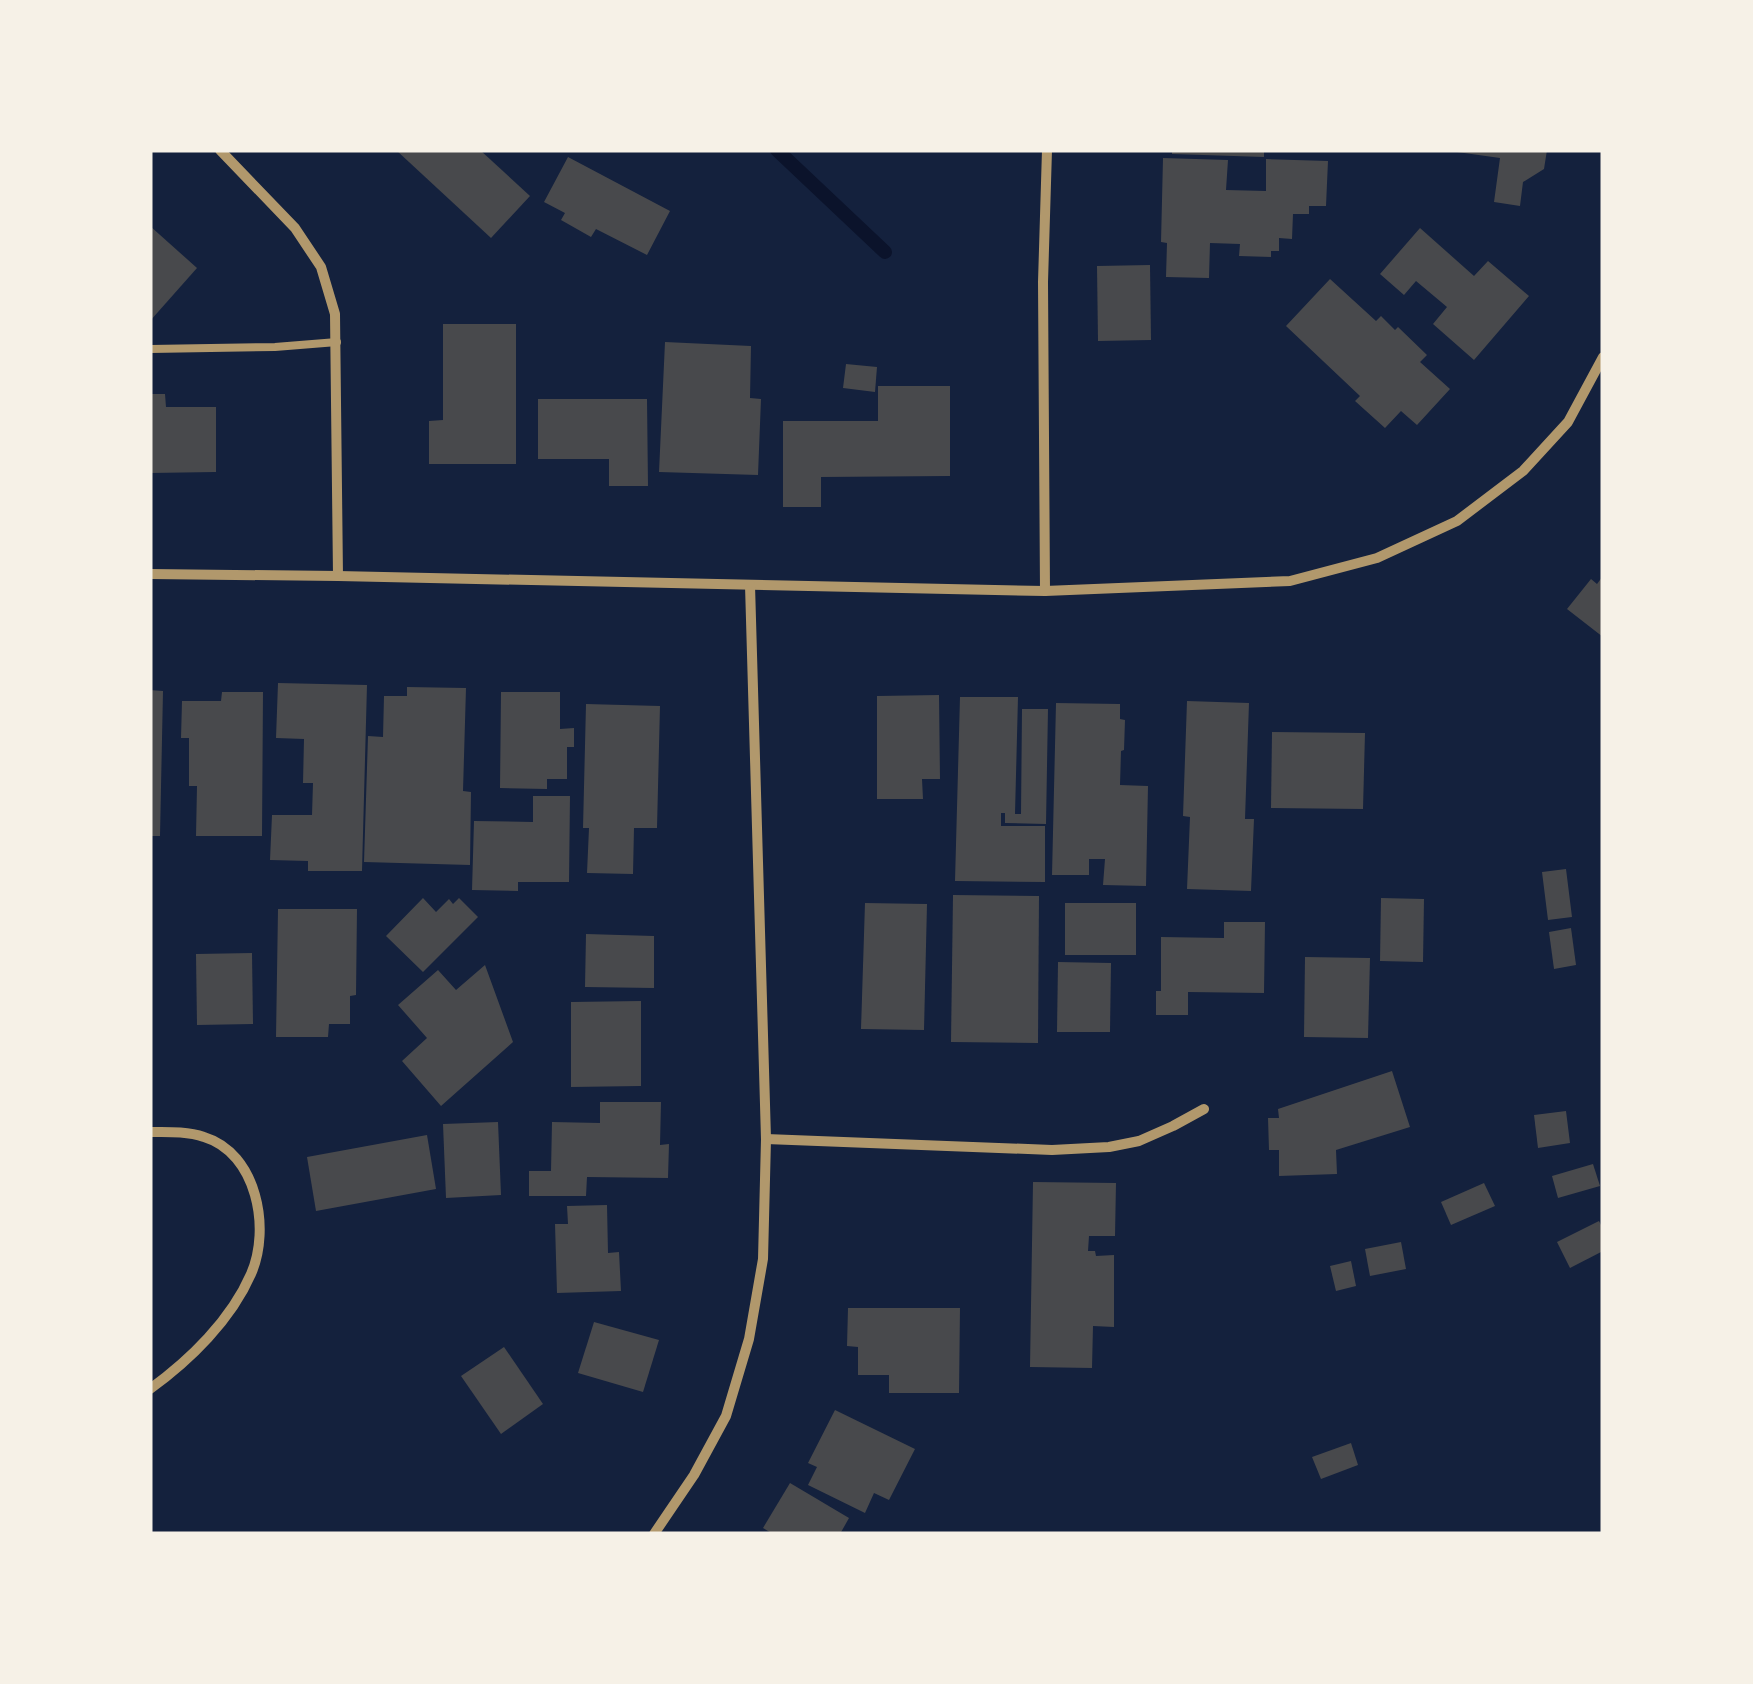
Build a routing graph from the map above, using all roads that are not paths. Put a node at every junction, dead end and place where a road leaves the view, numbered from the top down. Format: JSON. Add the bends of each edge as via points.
{"nodes":[{"id":1,"x":220,"y":150,"type":"edge"},
{"id":2,"x":1046,"y":150,"type":"edge"},
{"id":3,"x":337,"y":342,"type":"junction"},
{"id":4,"x":150,"y":349,"type":"edge"},
{"id":5,"x":1603,"y":357,"type":"edge"},
{"id":6,"x":150,"y":574,"type":"edge"},
{"id":7,"x":338,"y":576,"type":"junction"},
{"id":8,"x":750,"y":585,"type":"junction"},
{"id":9,"x":1045,"y":592,"type":"junction"},
{"id":10,"x":1204,"y":1108,"type":"dead end"},
{"id":11,"x":150,"y":1132,"type":"edge"},
{"id":12,"x":766,"y":1139,"type":"junction"},
{"id":13,"x":150,"y":1389,"type":"edge"},
{"id":14,"x":654,"y":1534,"type":"edge"}],
"edges":[{"from":1,"to":3,"type":"street","via":[[295,228],[321,267]]},
{"from":2,"to":9,"type":"street"},
{"from":3,"to":4,"type":"lane"},
{"from":3,"to":7,"type":"street"},
{"from":5,"to":9,"type":"street","via":[[1568,422],[1523,471],[1457,521],[1377,558],[1290,581]]},
{"from":6,"to":7,"type":"street"},
{"from":7,"to":8,"type":"street"},
{"from":8,"to":9,"type":"street"},
{"from":8,"to":12,"type":"street"},
{"from":10,"to":12,"type":"street","via":[[1140,1141],[1109,1146],[1052,1150]]},
{"from":11,"to":13,"type":"street","via":[[204,1137],[236,1159],[258,1208],[259,1240],[252,1272],[229,1313]]},
{"from":12,"to":14,"type":"street","via":[[763,1258],[749,1339],[726,1416]]}]}
